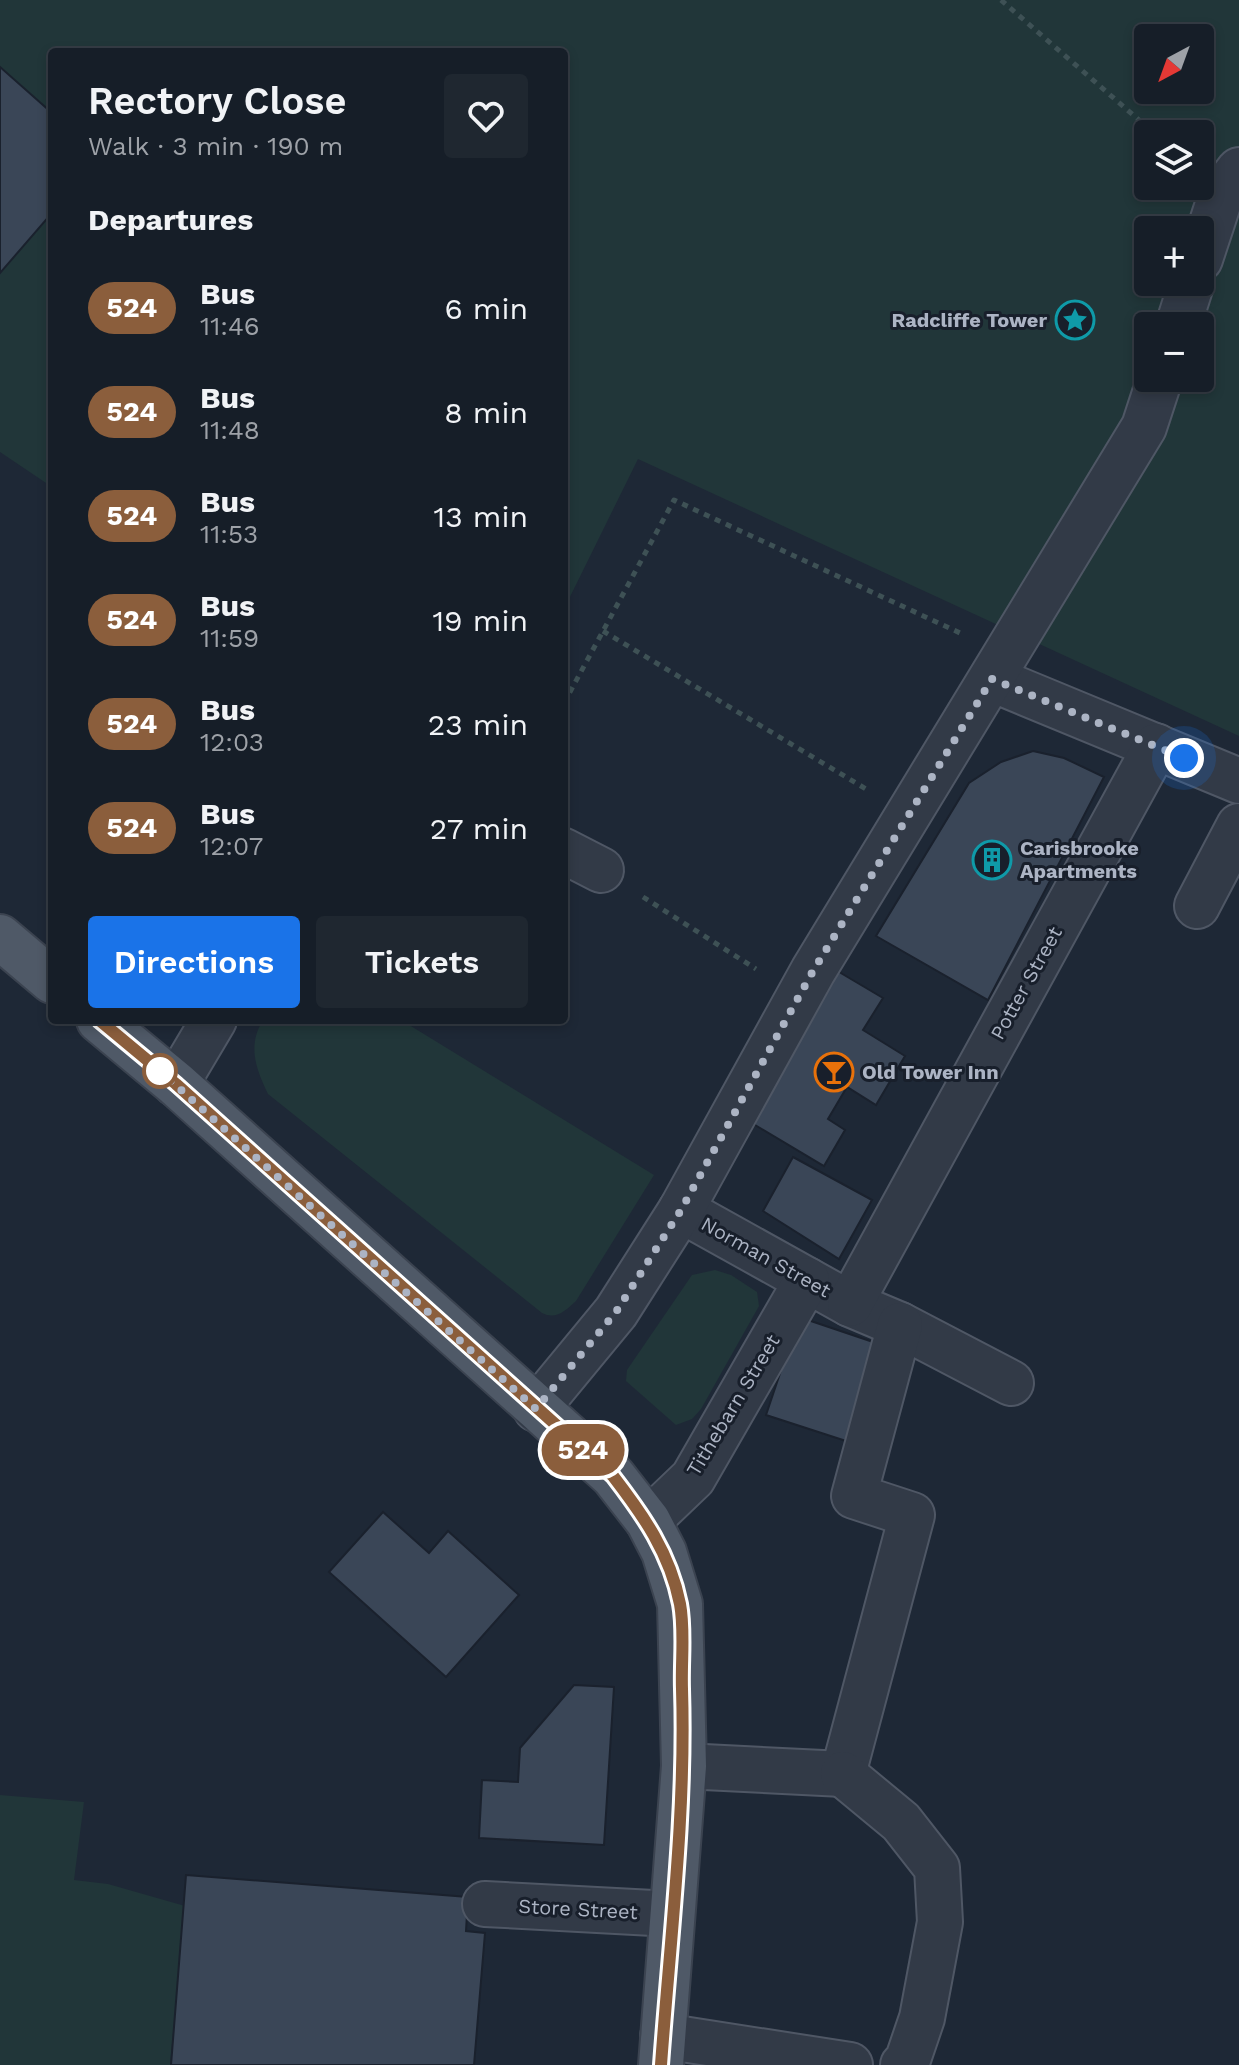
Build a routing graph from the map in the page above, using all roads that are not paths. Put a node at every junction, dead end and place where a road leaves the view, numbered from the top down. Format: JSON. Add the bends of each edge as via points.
{"nodes":[{"id":1,"x":1239,"y":170,"type":"edge"},
{"id":2,"x":1214,"y":216,"type":"edge"},
{"id":3,"x":1155,"y":392,"type":"edge"},
{"id":4,"x":999,"y":667,"type":"junction"},
{"id":5,"x":1156,"y":746,"type":"junction"},
{"id":6,"x":1239,"y":781,"type":"edge"},
{"id":7,"x":1239,"y":826,"type":"edge"},
{"id":8,"x":1197,"y":906,"type":"dead end"},
{"id":9,"x":0,"y":937,"type":"edge"},
{"id":10,"x":48,"y":978,"type":"edge"},
{"id":11,"x":104,"y":1024,"type":"edge"},
{"id":12,"x":212,"y":1024,"type":"edge"},
{"id":13,"x":176,"y":1084,"type":"junction"},
{"id":14,"x":681,"y":1210,"type":"junction"},
{"id":15,"x":807,"y":1280,"type":"junction"},
{"id":16,"x":850,"y":1304,"type":"junction"},
{"id":17,"x":900,"y":1325,"type":"junction"},
{"id":18,"x":1011,"y":1383,"type":"dead end"},
{"id":19,"x":536,"y":1409,"type":"junction"},
{"id":20,"x":648,"y":1521,"type":"junction"},
{"id":21,"x":684,"y":1766,"type":"junction"},
{"id":22,"x":843,"y":1774,"type":"junction"},
{"id":23,"x":485,"y":1904,"type":"dead end"},
{"id":24,"x":672,"y":1914,"type":"junction"},
{"id":25,"x":662,"y":2051,"type":"edge"},
{"id":26,"x":850,"y":2065,"type":"edge"},
{"id":27,"x":903,"y":2065,"type":"edge"}],
"edges":[{"from":1,"to":2,"type":"street","via":[[1222,192]]},
{"from":3,"to":4,"type":"street","via":[[1144,427]]},
{"from":4,"to":5,"type":"street"},
{"from":4,"to":14,"type":"street","via":[[799,997]]},
{"from":5,"to":6,"type":"street"},
{"from":5,"to":16,"type":"street","name":"Potter Street"},
{"from":7,"to":8,"type":"street"},
{"from":9,"to":10,"type":"main road"},
{"from":11,"to":13,"type":"main road"},
{"from":12,"to":13,"type":"street"},
{"from":13,"to":19,"type":"main road"},
{"from":14,"to":15,"type":"street","name":"Norman Street"},
{"from":14,"to":19,"type":"street","via":[[616,1312]]},
{"from":15,"to":16,"type":"street","name":"Norman Street"},
{"from":15,"to":20,"type":"street","name":"Tithebarn Street","via":[[693,1478]]},
{"from":16,"to":17,"type":"street","name":"Norman Street"},
{"from":17,"to":18,"type":"street","name":"Norman Street"},
{"from":17,"to":22,"type":"street","via":[[854,1496],[912,1515]]},
{"from":19,"to":20,"type":"main road","via":[[613,1476]]},
{"from":20,"to":21,"type":"main road","via":[[680,1604]]},
{"from":21,"to":22,"type":"street"},
{"from":21,"to":24,"type":"main road"},
{"from":22,"to":27,"type":"street","via":[[901,1822],[937,1868],[940,1922],[922,2018]]},
{"from":23,"to":24,"type":"street","name":"Store Street"},
{"from":24,"to":25,"type":"main road"},
{"from":25,"to":26,"type":"street"}]}
